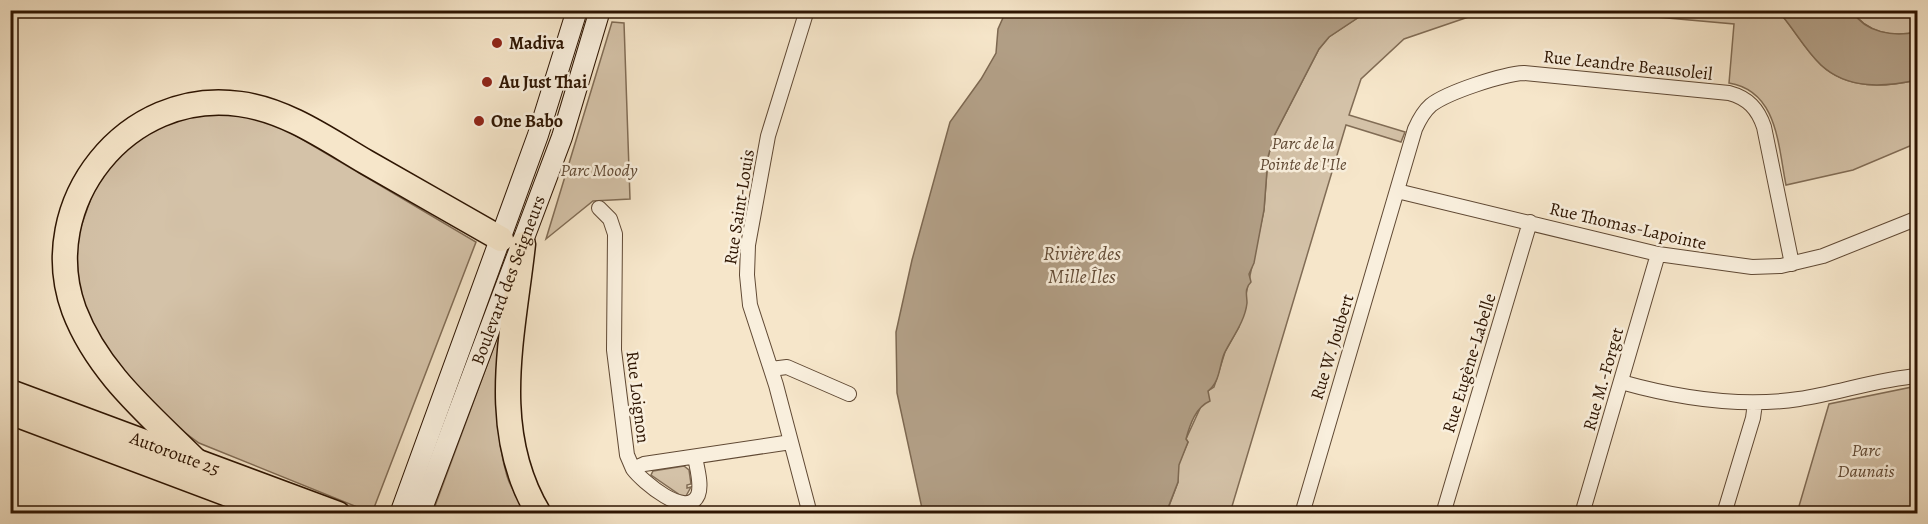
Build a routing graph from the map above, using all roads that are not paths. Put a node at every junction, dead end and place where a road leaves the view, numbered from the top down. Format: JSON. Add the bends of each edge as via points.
{"nodes":[{"id":1,"x":600,"y":10,"type":"edge"},
{"id":2,"x":807,"y":10,"type":"edge"},
{"id":3,"x":576,"y":11,"type":"edge"},
{"id":4,"x":1397,"y":191,"type":"junction"},
{"id":5,"x":599,"y":208,"type":"dead end"},
{"id":6,"x":1917,"y":218,"type":"edge"},
{"id":7,"x":1530,"y":222,"type":"junction"},
{"id":8,"x":512,"y":241,"type":"junction"},
{"id":9,"x":1658,"y":254,"type":"junction"},
{"id":10,"x":1792,"y":264,"type":"junction"},
{"id":11,"x":771,"y":369,"type":"junction"},
{"id":12,"x":1917,"y":376,"type":"edge"},
{"id":13,"x":1621,"y":382,"type":"junction"},
{"id":14,"x":10,"y":392,"type":"edge"},
{"id":15,"x":849,"y":394,"type":"dead end"},
{"id":16,"x":1755,"y":403,"type":"junction"},
{"id":17,"x":10,"y":412,"type":"edge"},
{"id":18,"x":791,"y":442,"type":"junction"},
{"id":19,"x":695,"y":458,"type":"junction"},
{"id":20,"x":195,"y":460,"type":"junction"},
{"id":21,"x":633,"y":470,"type":"junction"},
{"id":22,"x":407,"y":512,"type":"edge"},
{"id":23,"x":281,"y":513,"type":"edge"},
{"id":24,"x":338,"y":513,"type":"edge"},
{"id":25,"x":539,"y":513,"type":"edge"},
{"id":26,"x":810,"y":513,"type":"edge"},
{"id":27,"x":1302,"y":513,"type":"edge"},
{"id":28,"x":1443,"y":513,"type":"edge"},
{"id":29,"x":1582,"y":513,"type":"edge"},
{"id":30,"x":1724,"y":513,"type":"edge"}],
"edges":[{"from":1,"to":8,"type":"main road","name":"Boulevard des Seigneurs","via":[[570,112]]},
{"from":2,"to":11,"type":"street","name":"Rue Saint-Louis","via":[[768,136],[747,252],[749,299]]},
{"from":3,"to":8,"type":"main road","name":"Boulevard des Seigneurs"},
{"from":4,"to":7,"type":"street","name":"Rue Thomas-Lapointe"},
{"from":4,"to":10,"type":"street","name":"Rue Leandre Beausoleil","via":[[1415,129],[1425,111],[1446,97],[1508,75],[1524,73],[1729,93],[1746,100],[1761,118]]},
{"from":4,"to":27,"type":"street","name":"Rue W. Joubert"},
{"from":5,"to":21,"type":"street","name":"Rue Loignon","via":[[610,219],[615,234],[614,350],[627,455]]},
{"from":6,"to":10,"type":"street","name":"Rue Thomas-Lapointe","via":[[1840,251]]},
{"from":7,"to":9,"type":"street","name":"Rue Thomas-Lapointe"},
{"from":7,"to":28,"type":"street","name":"Rue Eugène-Labelle"},
{"from":8,"to":20,"type":"highway","via":[[303,126],[253,106],[218,102],[186,105],[154,116],[123,135],[94,166],[74,204],[65,242],[68,290],[83,330],[108,370],[132,400]]},
{"from":8,"to":22,"type":"main road","name":"Boulevard des Seigneurs","via":[[501,294]]},
{"from":8,"to":25,"type":"highway","via":[[507,408],[519,469]]},
{"from":9,"to":10,"type":"street","name":"Rue Thomas-Lapointe","via":[[1744,266]]},
{"from":9,"to":13,"type":"street","name":"Rue M.-Forget"},
{"from":11,"to":15,"type":"street","via":[[787,368]]},
{"from":11,"to":18,"type":"street","name":"Rue Saint-Louis"},
{"from":12,"to":16,"type":"street","via":[[1796,400]]},
{"from":13,"to":16,"type":"street","via":[[1684,397]]},
{"from":13,"to":29,"type":"street","name":"Rue M.-Forget"},
{"from":14,"to":20,"type":"highway","name":"Autoroute 25"},
{"from":16,"to":30,"type":"street"},
{"from":17,"to":23,"type":"highway","name":"Autoroute 25"},
{"from":18,"to":19,"type":"street","name":"Rue Loignon"},
{"from":18,"to":26,"type":"street","name":"Rue Saint-Louis"},
{"from":19,"to":21,"type":"street","name":"Rue Loignon","via":[[644,464]]},
{"from":19,"to":21,"type":"street","via":[[699,491],[694,500],[685,504],[674,502]]},
{"from":20,"to":24,"type":"highway","name":"Autoroute 25"}]}
